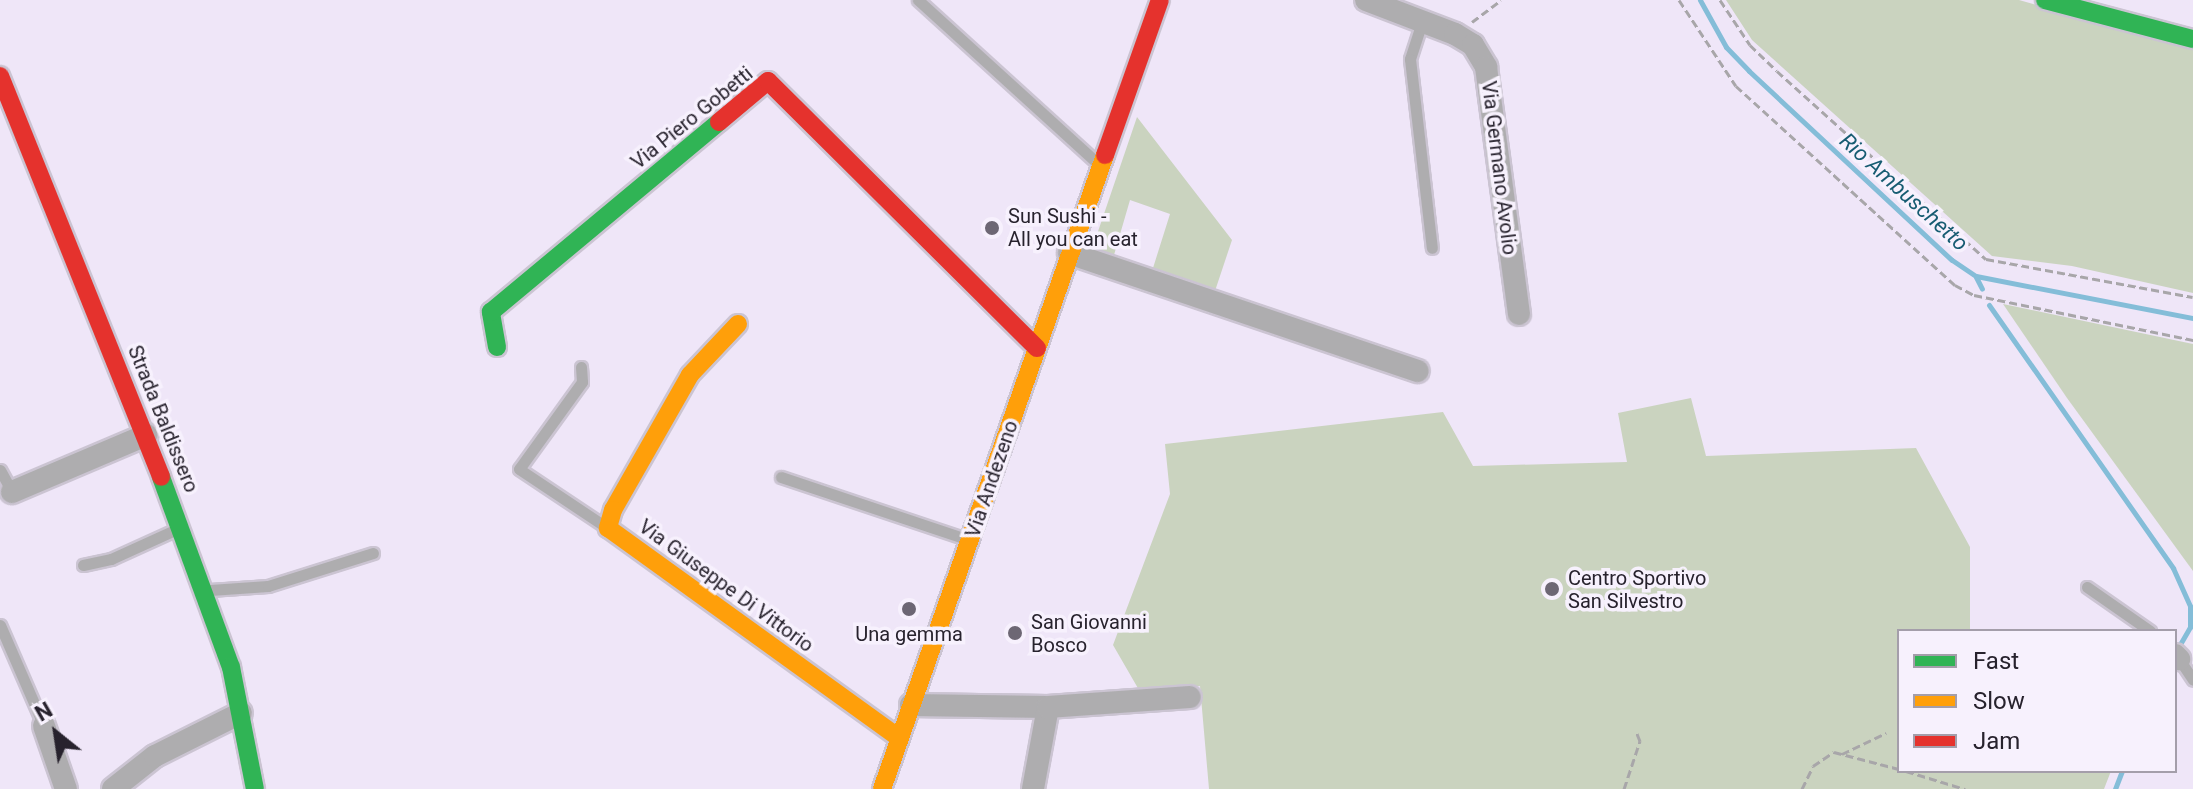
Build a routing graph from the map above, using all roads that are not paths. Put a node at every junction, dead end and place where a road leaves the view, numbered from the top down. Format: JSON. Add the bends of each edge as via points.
{"nodes":[{"id":1,"x":918,"y":0,"type":"edge"},
{"id":2,"x":1160,"y":0,"type":"edge"},
{"id":3,"x":1366,"y":0,"type":"edge"},
{"id":4,"x":2045,"y":0,"type":"edge"},
{"id":5,"x":1421,"y":25,"type":"junction"},
{"id":6,"x":2193,"y":39,"type":"edge"},
{"id":7,"x":0,"y":76,"type":"edge"},
{"id":8,"x":1101,"y":167,"type":"junction"},
{"id":9,"x":1432,"y":248,"type":"dead end"},
{"id":10,"x":1069,"y":253,"type":"junction"},
{"id":11,"x":1519,"y":314,"type":"dead end"},
{"id":12,"x":738,"y":324,"type":"dead end"},
{"id":13,"x":497,"y":347,"type":"dead end"},
{"id":14,"x":1037,"y":348,"type":"junction"},
{"id":15,"x":581,"y":367,"type":"dead end"},
{"id":16,"x":1418,"y":371,"type":"dead end"},
{"id":17,"x":146,"y":435,"type":"junction"},
{"id":18,"x":0,"y":470,"type":"edge"},
{"id":19,"x":781,"y":477,"type":"dead end"},
{"id":20,"x":12,"y":492,"type":"joint"},
{"id":21,"x":182,"y":526,"type":"junction"},
{"id":22,"x":608,"y":528,"type":"junction"},
{"id":23,"x":971,"y":541,"type":"junction"},
{"id":24,"x":373,"y":553,"type":"dead end"},
{"id":25,"x":83,"y":565,"type":"dead end"},
{"id":26,"x":2087,"y":587,"type":"dead end"},
{"id":27,"x":207,"y":590,"type":"junction"},
{"id":28,"x":0,"y":625,"type":"edge"},
{"id":29,"x":2147,"y":629,"type":"edge"},
{"id":30,"x":2177,"y":657,"type":"edge"},
{"id":31,"x":2193,"y":680,"type":"edge"},
{"id":32,"x":1190,"y":697,"type":"dead end"},
{"id":33,"x":911,"y":705,"type":"junction"},
{"id":34,"x":1048,"y":707,"type":"junction"},
{"id":35,"x":241,"y":713,"type":"junction"},
{"id":36,"x":44,"y":726,"type":"joint"},
{"id":37,"x":899,"y":738,"type":"junction"},
{"id":38,"x":118,"y":787,"type":"edge"},
{"id":39,"x":66,"y":789,"type":"edge"},
{"id":40,"x":255,"y":789,"type":"edge"},
{"id":41,"x":882,"y":789,"type":"edge"},
{"id":42,"x":1033,"y":789,"type":"edge"}],
"edges":[{"from":1,"to":8,"type":"lane"},
{"from":2,"to":8,"type":"street","name":"Via Andezeno"},
{"from":3,"to":5,"type":"street","name":"Via Germano Avolio"},
{"from":4,"to":6,"type":"street"},
{"from":5,"to":9,"type":"lane","via":[[1410,59]]},
{"from":5,"to":11,"type":"street","name":"Via Germano Avolio","via":[[1473,45],[1486,67]]},
{"from":7,"to":17,"type":"street","name":"Strada Baldissero","via":[[16,133]]},
{"from":8,"to":10,"type":"street","name":"Via Andezeno"},
{"from":10,"to":14,"type":"street","name":"Via Andezeno"},
{"from":10,"to":16,"type":"street"},
{"from":12,"to":22,"type":"street","name":"Via Giuseppe Di Vittorio","via":[[690,375],[613,510]]},
{"from":13,"to":14,"type":"street","name":"Via Piero Gobetti","via":[[491,312],[768,81]]},
{"from":14,"to":23,"type":"street","name":"Via Andezeno"},
{"from":15,"to":22,"type":"lane","via":[[582,382],[519,469]]},
{"from":17,"to":20,"type":"street"},
{"from":17,"to":21,"type":"street","name":"Strada Baldissero"},
{"from":18,"to":20,"type":"lane"},
{"from":19,"to":23,"type":"lane"},
{"from":21,"to":25,"type":"lane","via":[[111,559]]},
{"from":21,"to":27,"type":"street","name":"Strada Baldissero"},
{"from":22,"to":37,"type":"street","name":"Via Giuseppe Di Vittorio"},
{"from":23,"to":33,"type":"street","name":"Via Andezeno"},
{"from":24,"to":27,"type":"lane","via":[[268,586]]},
{"from":26,"to":29,"type":"lane"},
{"from":27,"to":35,"type":"street","name":"Strada Baldissero"},
{"from":28,"to":36,"type":"lane"},
{"from":30,"to":31,"type":"lane"},
{"from":32,"to":34,"type":"street"},
{"from":33,"to":34,"type":"street"},
{"from":33,"to":37,"type":"street","name":"Via Andezeno"},
{"from":34,"to":42,"type":"street"},
{"from":35,"to":38,"type":"street","via":[[155,756]]},
{"from":35,"to":40,"type":"street","name":"Strada Baldissero"},
{"from":36,"to":39,"type":"street"},
{"from":37,"to":41,"type":"street","name":"Via Andezeno"}]}
